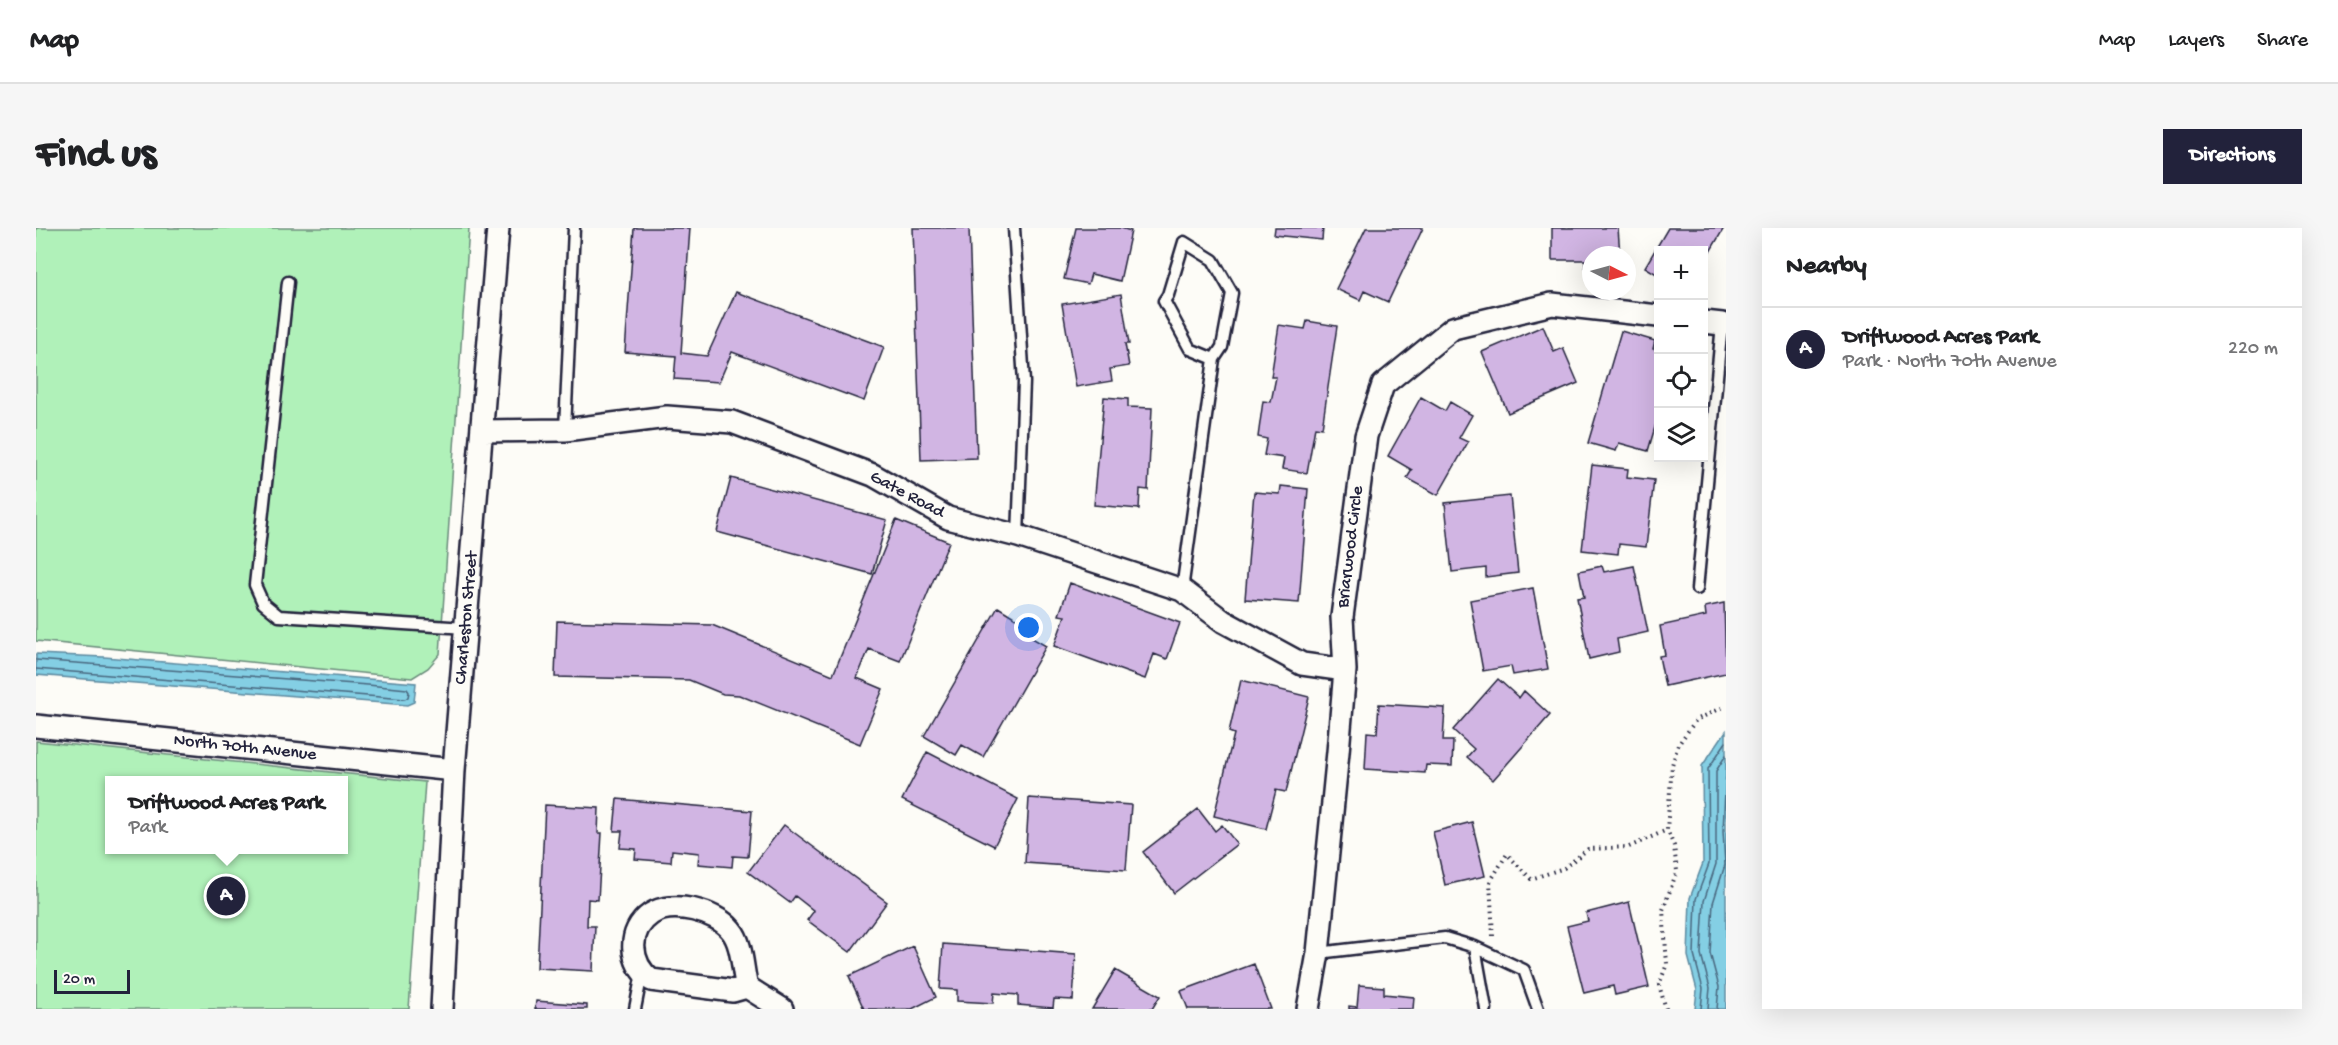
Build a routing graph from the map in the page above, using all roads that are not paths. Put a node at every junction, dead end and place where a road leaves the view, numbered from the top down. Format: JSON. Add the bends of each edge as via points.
{"nodes":[{"id":1,"x":498,"y":228,"type":"edge"},
{"id":2,"x":574,"y":228,"type":"edge"},
{"id":3,"x":1014,"y":228,"type":"edge"},
{"id":4,"x":288,"y":282,"type":"dead end"},
{"id":5,"x":1654,"y":315,"type":"edge"},
{"id":6,"x":1717,"y":323,"type":"edge"},
{"id":7,"x":1214,"y":359,"type":"junction"},
{"id":8,"x":565,"y":430,"type":"junction"},
{"id":9,"x":483,"y":431,"type":"junction"},
{"id":10,"x":1018,"y":536,"type":"junction"},
{"id":11,"x":1697,"y":589,"type":"dead end"},
{"id":12,"x":1182,"y":590,"type":"junction"},
{"id":13,"x":466,"y":628,"type":"junction"},
{"id":14,"x":1345,"y":669,"type":"junction"},
{"id":15,"x":36,"y":726,"type":"edge"},
{"id":16,"x":454,"y":770,"type":"junction"},
{"id":17,"x":1475,"y":947,"type":"junction"},
{"id":18,"x":1318,"y":953,"type":"junction"},
{"id":19,"x":642,"y":973,"type":"junction"},
{"id":20,"x":747,"y":987,"type":"junction"},
{"id":21,"x":442,"y":1009,"type":"edge"},
{"id":22,"x":635,"y":1009,"type":"edge"},
{"id":23,"x":782,"y":1009,"type":"edge"},
{"id":24,"x":1308,"y":1009,"type":"edge"},
{"id":25,"x":1486,"y":1009,"type":"edge"},
{"id":26,"x":1538,"y":1009,"type":"edge"}],
"edges":[{"from":1,"to":9,"type":"street","name":"Charleston Street"},
{"from":2,"to":8,"type":"lane"},
{"from":3,"to":10,"type":"lane","via":[[1024,382]]},
{"from":4,"to":13,"type":"lane","via":[[255,585],[262,603],[279,616]]},
{"from":5,"to":14,"type":"street","name":"Briarwood Circle","via":[[1552,304],[1453,328],[1383,385],[1366,436],[1342,617]]},
{"from":6,"to":11,"type":"lane"},
{"from":7,"to":7,"type":"lane","via":[[1222,346],[1232,292],[1213,260],[1184,242],[1164,301],[1190,349]]},
{"from":7,"to":12,"type":"lane"},
{"from":8,"to":9,"type":"street","name":"Gate Road"},
{"from":8,"to":10,"type":"street","name":"Gate Road","via":[[667,417],[732,422],[873,475],[948,518]]},
{"from":9,"to":13,"type":"street","name":"Charleston Street"},
{"from":10,"to":12,"type":"street","name":"Gate Road"},
{"from":12,"to":14,"type":"street","name":"Gate Road","via":[[1223,621],[1302,664]]},
{"from":13,"to":16,"type":"street","name":"Charleston Street"},
{"from":14,"to":18,"type":"street","name":"Briarwood Circle"},
{"from":15,"to":16,"type":"street","name":"North 70th Avenue"},
{"from":16,"to":21,"type":"street","name":"Charleston Street"},
{"from":17,"to":18,"type":"lane","via":[[1444,938]]},
{"from":17,"to":25,"type":"lane"},
{"from":17,"to":26,"type":"lane","via":[[1524,970]]},
{"from":18,"to":24,"type":"street","name":"Briarwood Circle"},
{"from":19,"to":20,"type":"street","via":[[651,980],[683,985],[733,991]]},
{"from":19,"to":20,"type":"street","via":[[634,962],[633,948],[642,922],[665,909],[687,909],[719,920],[731,929]]},
{"from":19,"to":22,"type":"lane"},
{"from":20,"to":23,"type":"street"}]}
